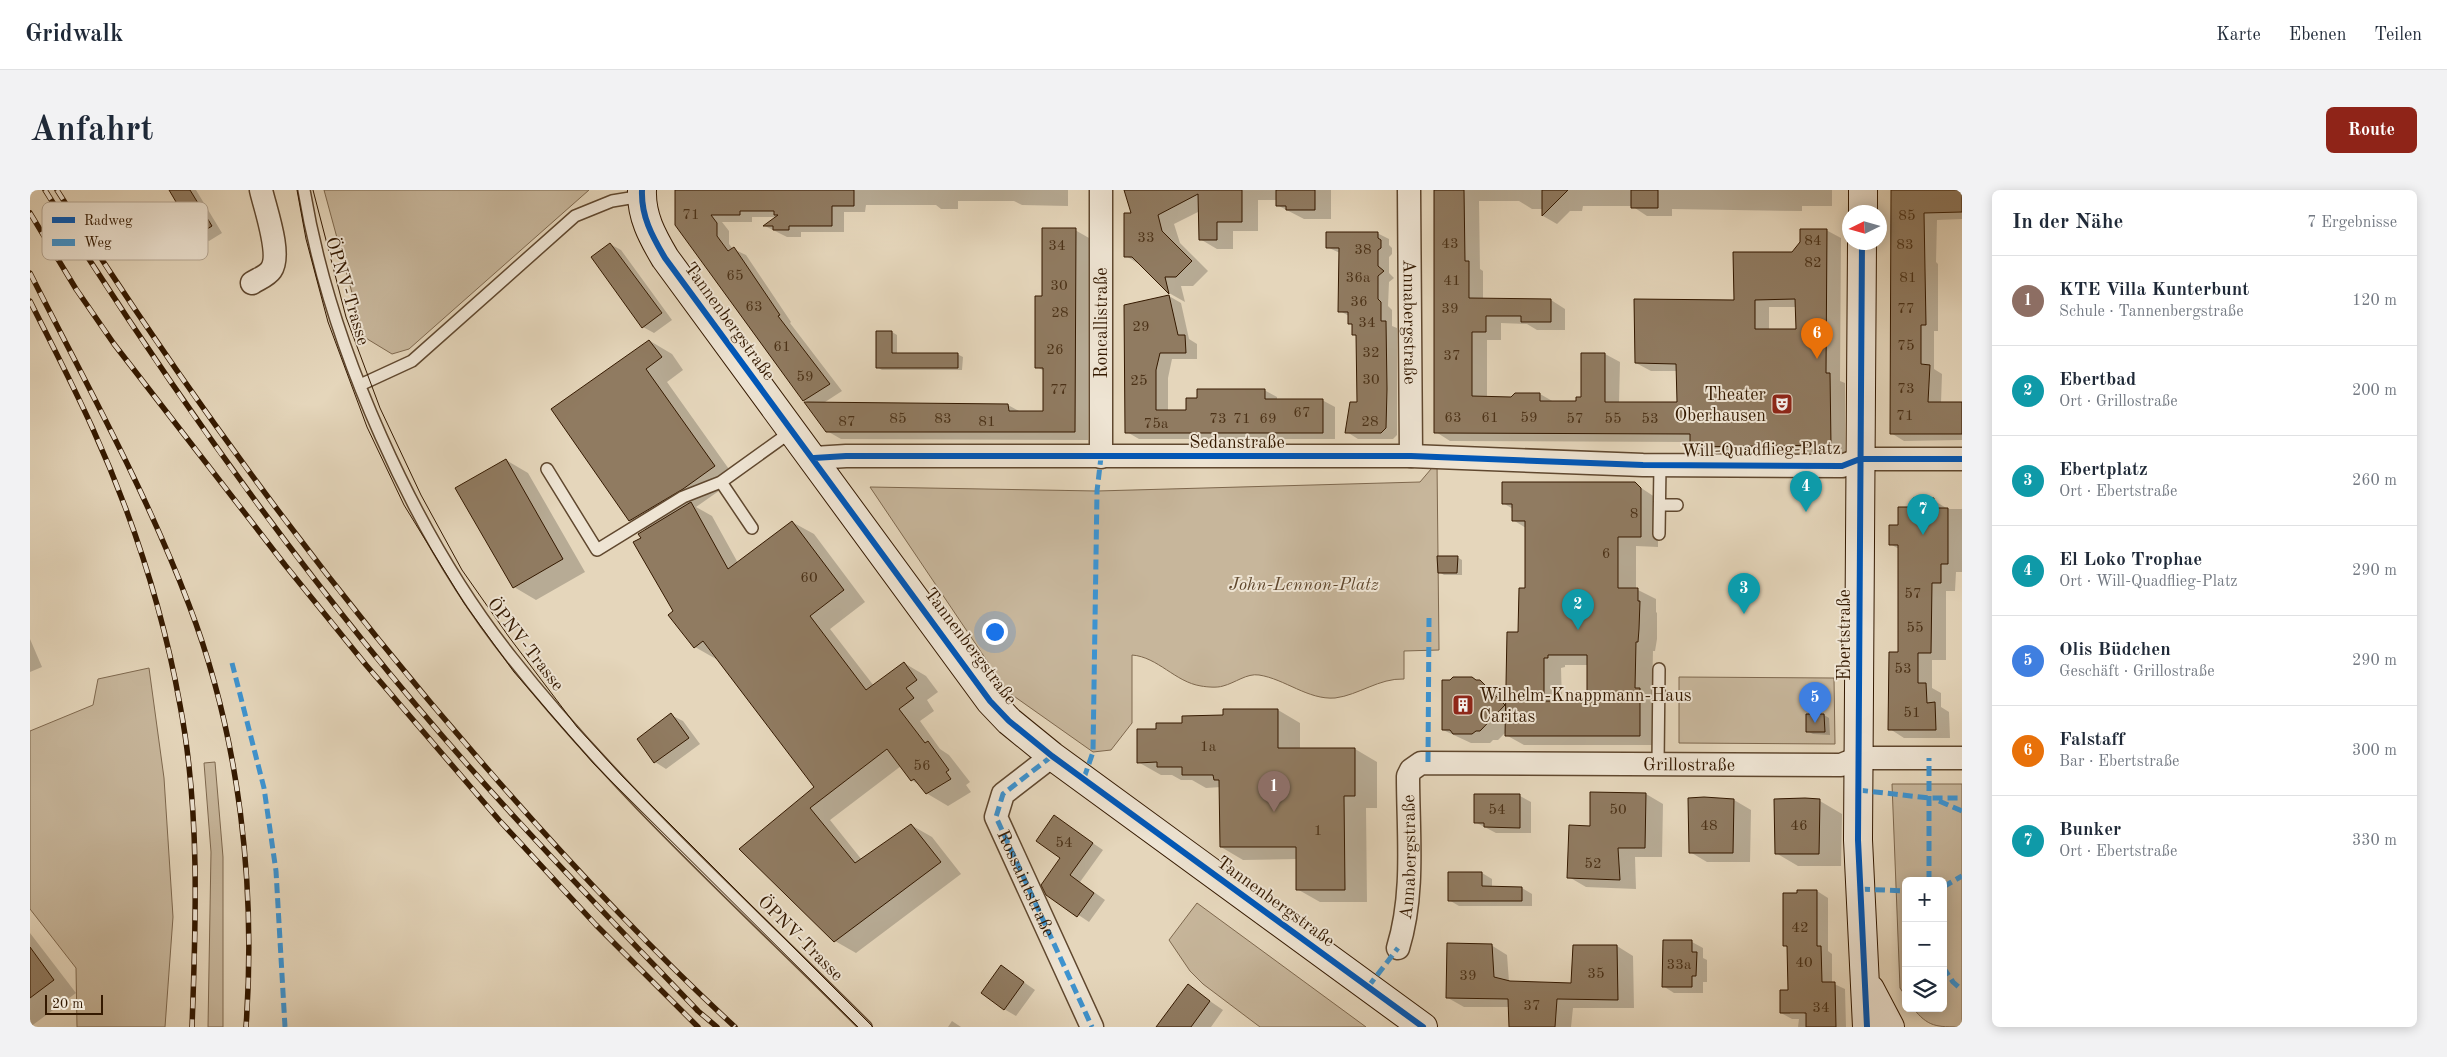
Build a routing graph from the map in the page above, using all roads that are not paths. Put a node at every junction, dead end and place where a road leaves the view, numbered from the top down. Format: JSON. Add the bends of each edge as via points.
{"nodes":[{"id":1,"x":261,"y":190,"type":"edge"},
{"id":2,"x":304,"y":190,"type":"edge"},
{"id":3,"x":1100,"y":190,"type":"edge"},
{"id":4,"x":1409,"y":190,"type":"edge"},
{"id":5,"x":1863,"y":190,"type":"edge"},
{"id":6,"x":642,"y":193,"type":"edge"},
{"id":7,"x":1862,"y":205,"type":"edge"},
{"id":8,"x":1862,"y":250,"type":"edge"},
{"id":9,"x":252,"y":283,"type":"dead end"},
{"id":10,"x":360,"y":385,"type":"junction"},
{"id":11,"x":792,"y":431,"type":"junction"},
{"id":12,"x":1412,"y":456,"type":"junction"},
{"id":13,"x":1101,"y":457,"type":"junction"},
{"id":14,"x":814,"y":458,"type":"junction"},
{"id":15,"x":1962,"y":459,"type":"edge"},
{"id":16,"x":1851,"y":462,"type":"junction"},
{"id":17,"x":1660,"y":465,"type":"junction"},
{"id":18,"x":548,"y":469,"type":"dead end"},
{"id":19,"x":721,"y":482,"type":"junction"},
{"id":20,"x":1678,"y":504,"type":"dead end"},
{"id":21,"x":1660,"y":505,"type":"junction"},
{"id":22,"x":752,"y":528,"type":"dead end"},
{"id":23,"x":1659,"y":534,"type":"dead end"},
{"id":24,"x":1659,"y":669,"type":"dead end"},
{"id":25,"x":1052,"y":756,"type":"junction"},
{"id":26,"x":1858,"y":758,"type":"junction"},
{"id":27,"x":1962,"y":758,"type":"edge"},
{"id":28,"x":1658,"y":765,"type":"junction"},
{"id":29,"x":1415,"y":766,"type":"joint"},
{"id":30,"x":1398,"y":948,"type":"dead end"},
{"id":31,"x":1866,"y":981,"type":"junction"},
{"id":32,"x":866,"y":1027,"type":"edge"},
{"id":33,"x":1092,"y":1027,"type":"edge"},
{"id":34,"x":1422,"y":1027,"type":"edge"},
{"id":35,"x":1867,"y":1027,"type":"edge"},
{"id":36,"x":1890,"y":1027,"type":"edge"}],
"edges":[{"from":1,"to":9,"type":"street","via":[[275,263],[269,273]]},
{"from":2,"to":10,"type":"lane","name":"ÖPNV-Trasse","via":[[330,295]]},
{"from":3,"to":13,"type":"street","name":"Roncallistraße"},
{"from":4,"to":12,"type":"street","name":"Annabergstraße"},
{"from":5,"to":7,"type":"street"},
{"from":6,"to":10,"type":"lane","via":[[576,216],[412,361]]},
{"from":6,"to":11,"type":"street","name":"Tannenbergstraße","via":[[650,233],[665,258]]},
{"from":8,"to":16,"type":"street","name":"Ebertstraße"},
{"from":10,"to":32,"type":"lane","name":"ÖPNV-Trasse","via":[[394,464],[431,534],[469,598],[510,656],[595,757]]},
{"from":11,"to":14,"type":"street","name":"Tannenbergstraße"},
{"from":11,"to":19,"type":"lane"},
{"from":12,"to":13,"type":"street","name":"Sedanstraße"},
{"from":12,"to":17,"type":"street","name":"Sedanstraße"},
{"from":13,"to":14,"type":"street","name":"Sedanstraße"},
{"from":14,"to":25,"type":"street","name":"Tannenbergstraße","via":[[990,701]]},
{"from":15,"to":16,"type":"street"},
{"from":16,"to":17,"type":"street","name":"Will-Quadflieg-Platz"},
{"from":16,"to":26,"type":"street","name":"Ebertstraße"},
{"from":17,"to":21,"type":"lane"},
{"from":18,"to":19,"type":"lane","via":[[597,550],[683,497]]},
{"from":19,"to":22,"type":"lane"},
{"from":20,"to":21,"type":"lane"},
{"from":21,"to":23,"type":"lane"},
{"from":24,"to":28,"type":"lane"},
{"from":25,"to":33,"type":"street","name":"Rossaintstraße","via":[[1003,794],[996,818]]},
{"from":25,"to":34,"type":"street","name":"Tannenbergstraße"},
{"from":26,"to":27,"type":"street","name":"Grillostraße"},
{"from":26,"to":28,"type":"street","name":"Grillostraße","via":[[1841,764]]},
{"from":26,"to":31,"type":"street","name":"Ebertstraße","via":[[1860,889]]},
{"from":28,"to":29,"type":"street","name":"Grillostraße","via":[[1428,762]]},
{"from":29,"to":30,"type":"street","name":"Annabergstraße","via":[[1408,776],[1409,899]]},
{"from":31,"to":35,"type":"street","name":"Ebertstraße"},
{"from":31,"to":36,"type":"street"}]}
